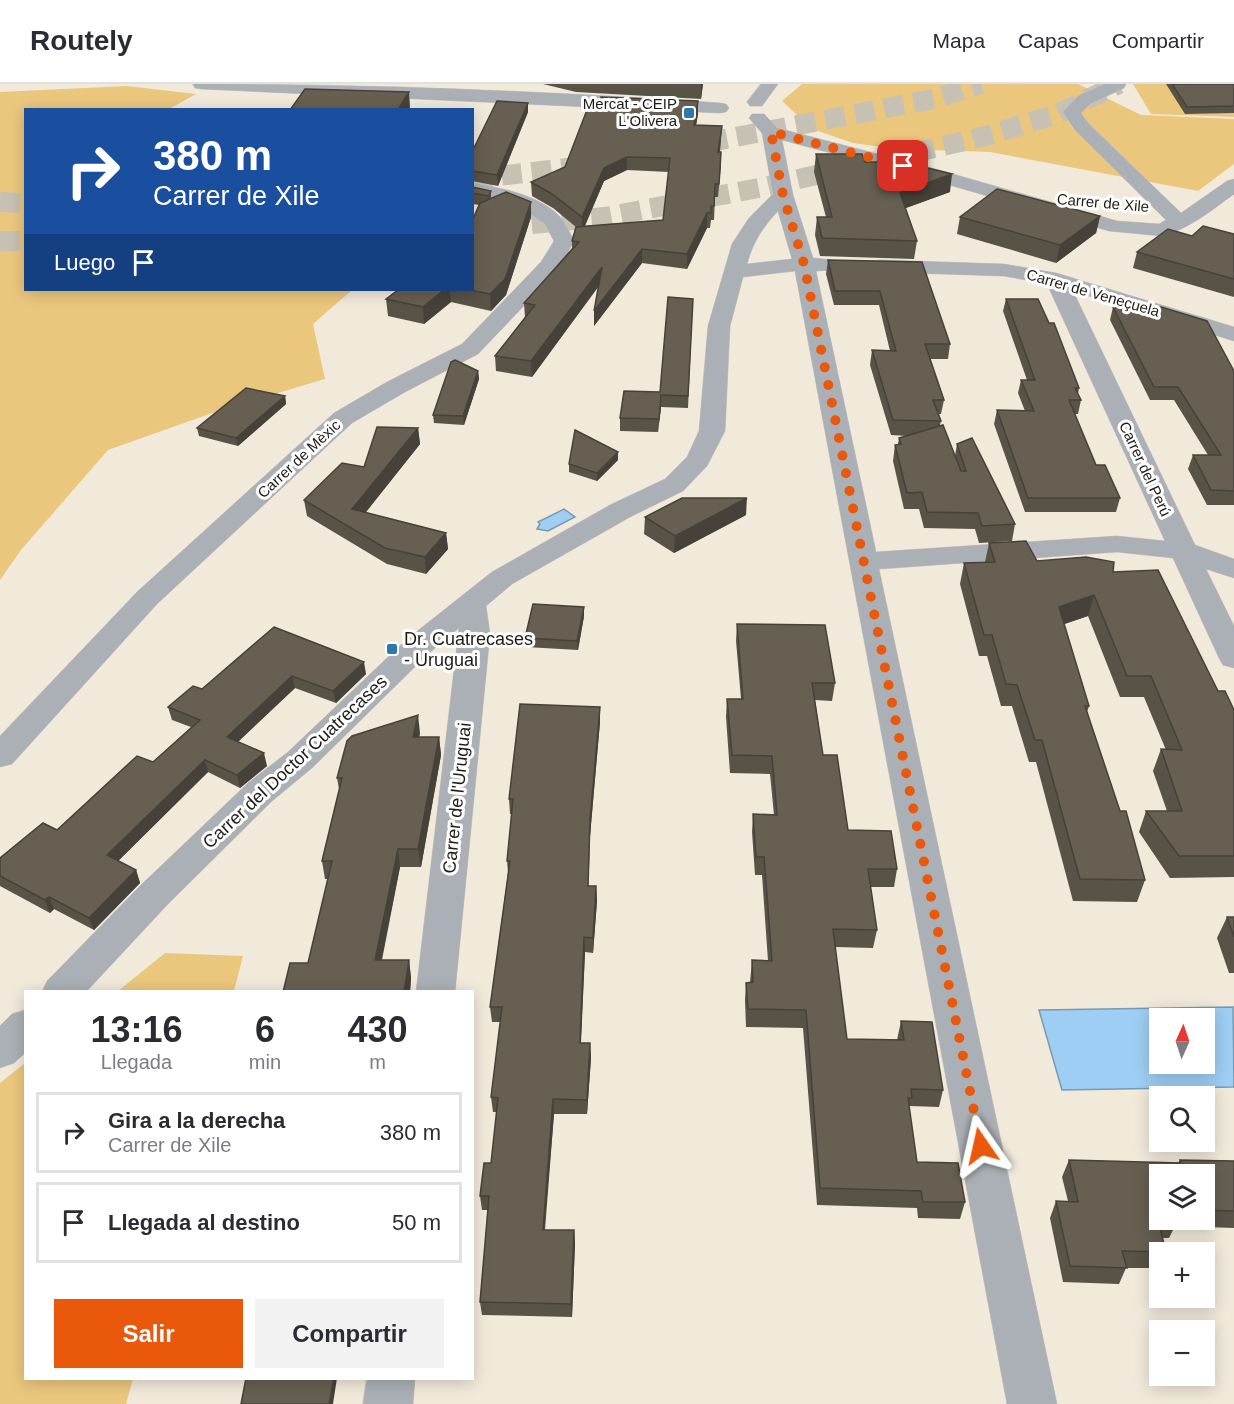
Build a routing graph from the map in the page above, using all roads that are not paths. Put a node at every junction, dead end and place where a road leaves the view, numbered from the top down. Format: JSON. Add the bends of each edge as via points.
{"nodes":[{"id":1,"x":201,"y":84,"type":"edge"},
{"id":2,"x":340,"y":84,"type":"edge"},
{"id":3,"x":770,"y":84,"type":"edge"},
{"id":4,"x":1118,"y":84,"type":"edge"},
{"id":5,"x":323,"y":89,"type":"junction"},
{"id":6,"x":741,"y":113,"type":"junction"},
{"id":7,"x":771,"y":132,"type":"junction"},
{"id":8,"x":1234,"y":185,"type":"edge"},
{"id":9,"x":474,"y":189,"type":"edge"},
{"id":10,"x":996,"y":192,"type":"junction"},
{"id":11,"x":783,"y":195,"type":"junction"},
{"id":12,"x":1115,"y":207,"type":"dead end"},
{"id":13,"x":1138,"y":209,"type":"dead end"},
{"id":14,"x":1172,"y":215,"type":"junction"},
{"id":15,"x":804,"y":264,"type":"junction"},
{"id":16,"x":734,"y":272,"type":"junction"},
{"id":17,"x":1056,"y":279,"type":"junction"},
{"id":18,"x":1234,"y":334,"type":"edge"},
{"id":19,"x":1184,"y":551,"type":"junction"},
{"id":20,"x":864,"y":561,"type":"junction"},
{"id":21,"x":1234,"y":569,"type":"edge"},
{"id":22,"x":471,"y":604,"type":"junction"},
{"id":23,"x":1234,"y":658,"type":"edge"},
{"id":24,"x":0,"y":756,"type":"edge"},
{"id":25,"x":63,"y":990,"type":"edge"},
{"id":26,"x":435,"y":990,"type":"edge"},
{"id":27,"x":24,"y":1028,"type":"edge"},
{"id":28,"x":0,"y":1051,"type":"edge"},
{"id":29,"x":391,"y":1380,"type":"edge"},
{"id":30,"x":388,"y":1404,"type":"edge"},
{"id":31,"x":1032,"y":1404,"type":"edge"}],
"edges":[{"from":1,"to":5,"type":"street"},
{"from":2,"to":5,"type":"street"},
{"from":3,"to":6,"type":"street"},
{"from":4,"to":14,"type":"street","via":[[1084,100],[1072,112],[1081,126]]},
{"from":5,"to":6,"type":"street","via":[[647,103]]},
{"from":6,"to":7,"type":"street"},
{"from":7,"to":10,"type":"street","name":"Carrer de Xile"},
{"from":7,"to":11,"type":"street"},
{"from":8,"to":14,"type":"street","name":"Carrer de Xile","via":[[1194,214]]},
{"from":9,"to":24,"type":"street","name":"Carrer de Mèxic","via":[[530,207],[552,220],[564,241],[550,265],[470,349],[343,418],[147,598]]},
{"from":10,"to":12,"type":"street","name":"Carrer de Xile"},
{"from":10,"to":14,"type":"street","name":"Carrer de Xile","via":[[1116,227],[1162,230]]},
{"from":11,"to":15,"type":"street"},
{"from":11,"to":16,"type":"street","name":"Carrer del Doctor Cuatrecases","via":[[756,222],[742,244]]},
{"from":13,"to":14,"type":"street","name":"Carrer de Xile"},
{"from":15,"to":16,"type":"street","name":"Carrer de Veneçuela"},
{"from":15,"to":17,"type":"street","name":"Carrer de Veneçuela","via":[[1004,270]]},
{"from":15,"to":20,"type":"street"},
{"from":16,"to":22,"type":"street","name":"Carrer del Doctor Cuatrecases","via":[[719,326],[712,431],[698,460],[674,485],[502,578]]},
{"from":17,"to":18,"type":"street","name":"Carrer de Veneçuela"},
{"from":17,"to":19,"type":"street","name":"Carrer del Perú"},
{"from":19,"to":20,"type":"street","via":[[1117,544]]},
{"from":19,"to":21,"type":"street"},
{"from":19,"to":23,"type":"street","name":"Carrer del Perú"},
{"from":20,"to":31,"type":"street"},
{"from":22,"to":25,"type":"street","name":"Carrer del Doctor Cuatrecases","via":[[417,647],[300,760],[260,792]]},
{"from":22,"to":26,"type":"street","name":"Carrer de l'Uruguai","via":[[475,634]]},
{"from":27,"to":28,"type":"street"},
{"from":29,"to":30,"type":"street"}]}
